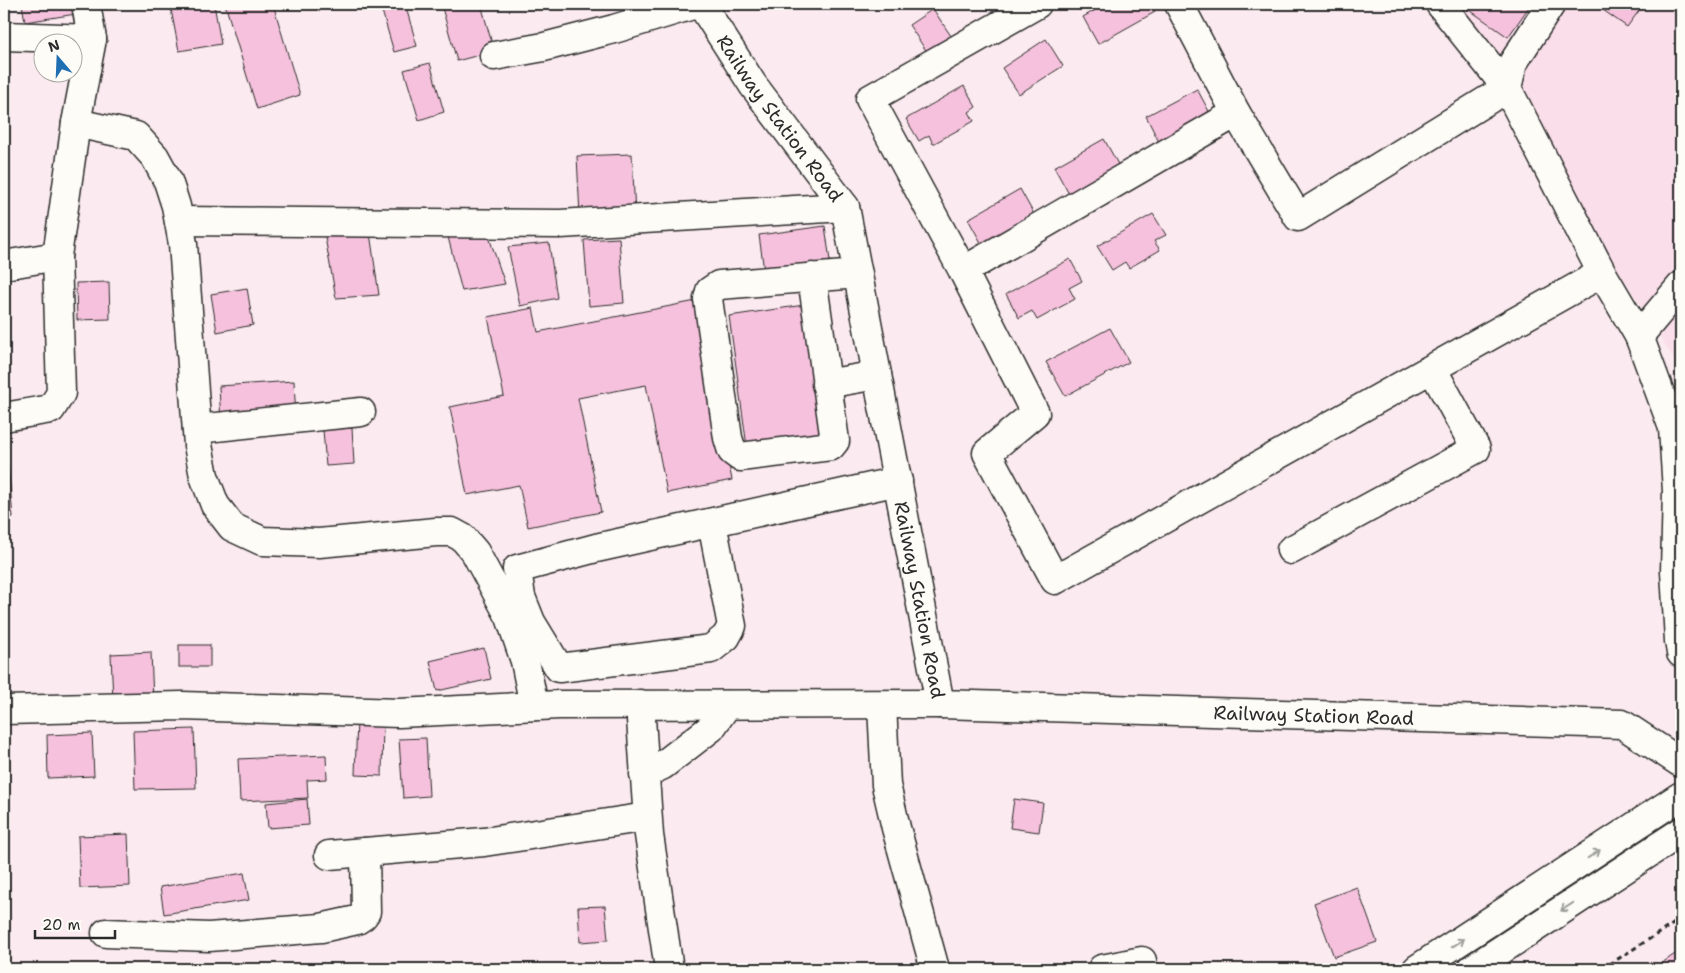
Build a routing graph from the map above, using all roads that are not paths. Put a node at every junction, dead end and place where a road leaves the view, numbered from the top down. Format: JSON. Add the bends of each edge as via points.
{"nodes":[{"id":1,"x":86,"y":4,"type":"edge"},
{"id":2,"x":696,"y":4,"type":"edge"},
{"id":3,"x":701,"y":4,"type":"edge"},
{"id":4,"x":1037,"y":4,"type":"edge"},
{"id":5,"x":1180,"y":4,"type":"edge"},
{"id":6,"x":1440,"y":4,"type":"edge"},
{"id":7,"x":1551,"y":4,"type":"edge"},
{"id":8,"x":4,"y":36,"type":"edge"},
{"id":9,"x":92,"y":39,"type":"junction"},
{"id":10,"x":494,"y":56,"type":"dead end"},
{"id":11,"x":1508,"y":88,"type":"junction"},
{"id":12,"x":1236,"y":113,"type":"junction"},
{"id":13,"x":76,"y":123,"type":"junction"},
{"id":14,"x":845,"y":207,"type":"junction"},
{"id":15,"x":179,"y":221,"type":"junction"},
{"id":16,"x":57,"y":256,"type":"junction"},
{"id":17,"x":4,"y":265,"type":"edge"},
{"id":18,"x":963,"y":270,"type":"junction"},
{"id":19,"x":858,"y":274,"type":"junction"},
{"id":20,"x":1602,"y":274,"type":"junction"},
{"id":21,"x":812,"y":277,"type":"junction"},
{"id":22,"x":1681,"y":286,"type":"edge"},
{"id":23,"x":1639,"y":336,"type":"junction"},
{"id":24,"x":1433,"y":370,"type":"junction"},
{"id":25,"x":877,"y":375,"type":"junction"},
{"id":26,"x":826,"y":384,"type":"junction"},
{"id":27,"x":361,"y":412,"type":"dead end"},
{"id":28,"x":4,"y":417,"type":"edge"},
{"id":29,"x":1677,"y":426,"type":"edge"},
{"id":30,"x":197,"y":429,"type":"junction"},
{"id":31,"x":898,"y":481,"type":"junction"},
{"id":32,"x":712,"y":523,"type":"junction"},
{"id":33,"x":1291,"y":550,"type":"dead end"},
{"id":34,"x":1681,"y":653,"type":"edge"},
{"id":35,"x":640,"y":704,"type":"junction"},
{"id":36,"x":940,"y":704,"type":"junction"},
{"id":37,"x":727,"y":705,"type":"junction"},
{"id":38,"x":882,"y":705,"type":"junction"},
{"id":39,"x":534,"y":706,"type":"junction"},
{"id":40,"x":4,"y":710,"type":"edge"},
{"id":41,"x":1681,"y":763,"type":"edge"},
{"id":42,"x":644,"y":774,"type":"junction"},
{"id":43,"x":1681,"y":796,"type":"edge"},
{"id":44,"x":647,"y":817,"type":"junction"},
{"id":45,"x":1681,"y":832,"type":"edge"},
{"id":46,"x":365,"y":852,"type":"junction"},
{"id":47,"x":329,"y":855,"type":"dead end"},
{"id":48,"x":106,"y":933,"type":"dead end"},
{"id":49,"x":1142,"y":961,"type":"dead end"},
{"id":50,"x":669,"y":969,"type":"edge"},
{"id":51,"x":936,"y":969,"type":"edge"},
{"id":52,"x":1102,"y":969,"type":"edge"},
{"id":53,"x":1417,"y":969,"type":"edge"},
{"id":54,"x":1472,"y":969,"type":"edge"}],
"edges":[{"from":1,"to":9,"type":"street"},
{"from":2,"to":10,"type":"street","via":[[579,38]]},
{"from":3,"to":14,"type":"street","name":"Railway Station Road","via":[[753,85]]},
{"from":4,"to":18,"type":"street","via":[[870,99]]},
{"from":5,"to":12,"type":"street"},
{"from":6,"to":11,"type":"street"},
{"from":7,"to":11,"type":"street","via":[[1513,63]]},
{"from":8,"to":9,"type":"street"},
{"from":9,"to":13,"type":"street"},
{"from":11,"to":12,"type":"street","via":[[1298,217]]},
{"from":11,"to":20,"type":"street"},
{"from":12,"to":18,"type":"street"},
{"from":13,"to":15,"type":"street","via":[[136,136],[168,180]]},
{"from":13,"to":16,"type":"street"},
{"from":14,"to":15,"type":"street","via":[[560,224]]},
{"from":14,"to":19,"type":"street","name":"Railway Station Road"},
{"from":15,"to":30,"type":"street","via":[[184,244]]},
{"from":16,"to":17,"type":"street"},
{"from":16,"to":28,"type":"street","via":[[61,393],[51,409]]},
{"from":18,"to":24,"type":"street","via":[[1035,413],[986,453],[1055,580]]},
{"from":19,"to":21,"type":"street"},
{"from":19,"to":25,"type":"street","name":"Railway Station Road"},
{"from":20,"to":23,"type":"street"},
{"from":20,"to":24,"type":"street"},
{"from":21,"to":26,"type":"street"},
{"from":21,"to":26,"type":"street","via":[[719,285],[710,291],[708,298],[732,451],[740,457],[831,446],[835,441]]},
{"from":22,"to":23,"type":"street"},
{"from":23,"to":29,"type":"street"},
{"from":24,"to":33,"type":"street","via":[[1476,449]]},
{"from":25,"to":26,"type":"street"},
{"from":25,"to":31,"type":"street","name":"Railway Station Road"},
{"from":27,"to":30,"type":"street"},
{"from":29,"to":34,"type":"street","via":[[1675,571]]},
{"from":30,"to":39,"type":"street","via":[[204,476],[215,505],[232,527],[262,541],[319,543],[436,532],[452,532],[464,538],[510,617],[525,661]]},
{"from":31,"to":32,"type":"street"},
{"from":31,"to":36,"type":"street","name":"Railway Station Road"},
{"from":32,"to":32,"type":"street","via":[[517,569],[521,597],[531,622],[559,668],[711,649],[726,637],[732,626]]},
{"from":35,"to":37,"type":"street"},
{"from":35,"to":39,"type":"street"},
{"from":35,"to":42,"type":"street"},
{"from":36,"to":38,"type":"street"},
{"from":36,"to":41,"type":"street","name":"Railway Station Road","via":[[1622,724]]},
{"from":37,"to":38,"type":"street"},
{"from":37,"to":42,"type":"street","via":[[711,728],[663,764]]},
{"from":38,"to":51,"type":"street","via":[[886,785]]},
{"from":39,"to":40,"type":"street","via":[[399,713],[182,706]]},
{"from":42,"to":44,"type":"street"},
{"from":53,"to":43,"type":"street","one_way":true},
{"from":44,"to":46,"type":"street","via":[[484,842]]},
{"from":44,"to":50,"type":"street"},
{"from":45,"to":54,"type":"street","one_way":true},
{"from":46,"to":47,"type":"street"},
{"from":46,"to":48,"type":"street","via":[[366,912],[350,922],[321,928],[209,937]]},
{"from":49,"to":52,"type":"street"}]}
